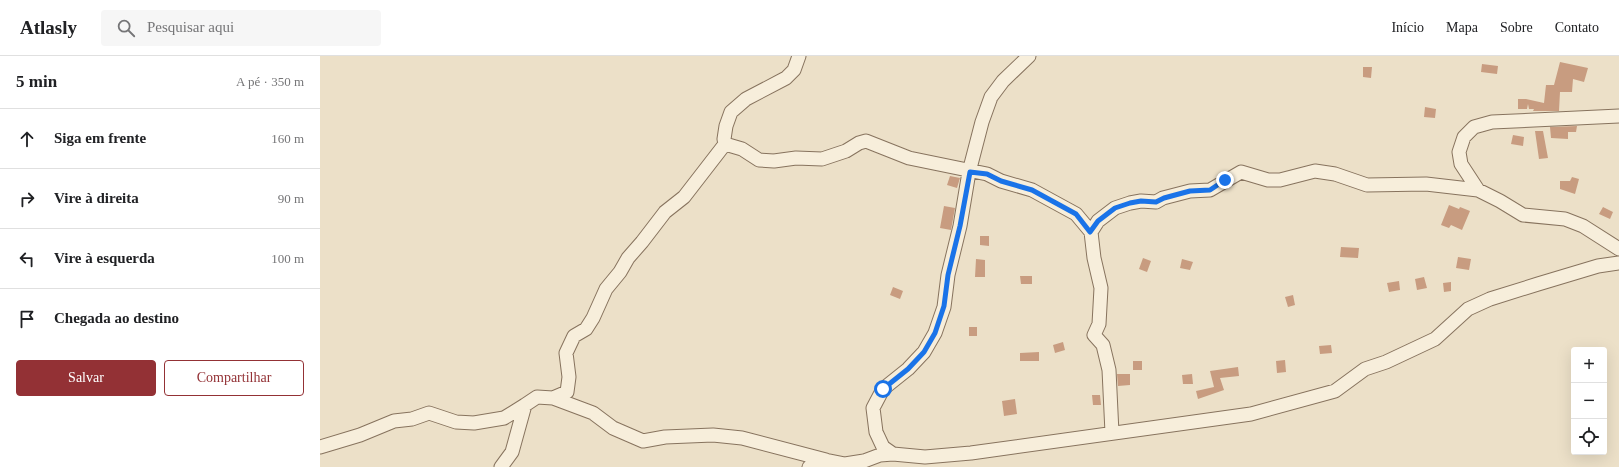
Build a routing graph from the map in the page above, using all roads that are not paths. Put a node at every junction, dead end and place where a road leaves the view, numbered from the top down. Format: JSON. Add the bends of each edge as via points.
{"nodes":[{"id":1,"x":799,"y":56,"type":"edge"},
{"id":2,"x":1029,"y":56,"type":"edge"},
{"id":3,"x":1619,"y":116,"type":"edge"},
{"id":4,"x":725,"y":144,"type":"junction"},
{"id":5,"x":970,"y":172,"type":"junction"},
{"id":6,"x":1478,"y":190,"type":"junction"},
{"id":7,"x":1090,"y":232,"type":"junction"},
{"id":8,"x":1619,"y":249,"type":"edge"},
{"id":9,"x":1619,"y":262,"type":"edge"},
{"id":10,"x":553,"y":398,"type":"junction"},
{"id":11,"x":524,"y":405,"type":"junction"},
{"id":12,"x":1112,"y":433,"type":"junction"},
{"id":13,"x":320,"y":447,"type":"edge"},
{"id":14,"x":893,"y":454,"type":"junction"},
{"id":15,"x":830,"y":461,"type":"junction"},
{"id":16,"x":501,"y":467,"type":"edge"},
{"id":17,"x":809,"y":467,"type":"edge"}],
"edges":[{"from":1,"to":4,"type":"street","via":[[794,70],[786,78],[746,99],[731,112],[726,126]]},
{"from":2,"to":5,"type":"street","via":[[1003,81],[991,98],[982,122]]},
{"from":3,"to":6,"type":"street","via":[[1492,122],[1474,127],[1464,137],[1459,152],[1461,164]]},
{"from":4,"to":5,"type":"street","via":[[742,149],[760,160],[774,162],[796,158],[822,158],[846,151],[866,141],[909,158]]},
{"from":4,"to":10,"type":"street","via":[[684,197],[665,212],[653,226],[606,289],[586,329],[574,336],[566,353],[569,377],[567,392]]},
{"from":5,"to":7,"type":"street","via":[[987,174],[1032,190],[1076,214]]},
{"from":5,"to":14,"type":"street","via":[[944,306],[935,333],[924,352],[883,389],[873,408],[876,432],[883,447]]},
{"from":6,"to":7,"type":"street","via":[[1426,184],[1367,184],[1315,171],[1268,180],[1241,172],[1210,190],[1190,191],[1156,202],[1141,201],[1115,208],[1098,221]]},
{"from":6,"to":8,"type":"street","via":[[1523,215],[1565,219],[1583,226]]},
{"from":7,"to":12,"type":"street","via":[[1101,288],[1099,324],[1094,335],[1102,345],[1109,370]]},
{"from":9,"to":12,"type":"street","via":[[1490,299],[1468,309],[1435,340],[1366,369],[1335,391],[1251,414]]},
{"from":10,"to":11,"type":"street","via":[[537,397]]},
{"from":10,"to":15,"type":"street","via":[[593,414],[613,428],[643,441],[665,437],[713,435],[742,438]]},
{"from":11,"to":13,"type":"street","via":[[504,418],[474,423],[456,422],[429,414],[394,421]]},
{"from":11,"to":16,"type":"street","via":[[512,452]]},
{"from":12,"to":14,"type":"street","via":[[926,457]]},
{"from":14,"to":15,"type":"street","via":[[880,455],[864,462],[845,464]]},
{"from":15,"to":17,"type":"street","via":[[814,463]]}]}
